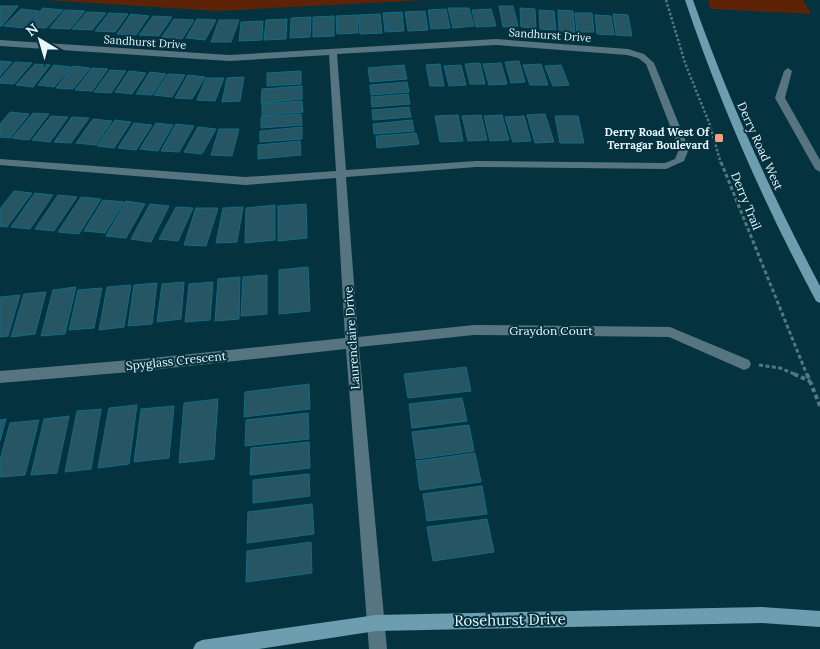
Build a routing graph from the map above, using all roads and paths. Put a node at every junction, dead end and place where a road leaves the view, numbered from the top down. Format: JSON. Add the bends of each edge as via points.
{"nodes":[{"id":1,"x":666,"y":0,"type":"edge"},
{"id":2,"x":689,"y":0,"type":"edge"},
{"id":3,"x":0,"y":43,"type":"edge"},
{"id":4,"x":334,"y":53,"type":"junction"},
{"id":5,"x":788,"y":71,"type":"dead end"},
{"id":6,"x":0,"y":162,"type":"edge"},
{"id":7,"x":820,"y":170,"type":"edge"},
{"id":8,"x":340,"y":172,"type":"junction"},
{"id":9,"x":820,"y":298,"type":"edge"},
{"id":10,"x":352,"y":342,"type":"junction"},
{"id":11,"x":744,"y":364,"type":"joint"},
{"id":12,"x":0,"y":377,"type":"edge"},
{"id":13,"x":811,"y":381,"type":"junction"},
{"id":14,"x":820,"y":406,"type":"edge"},
{"id":15,"x":820,"y":619,"type":"edge"},
{"id":16,"x":376,"y":623,"type":"junction"},
{"id":17,"x":202,"y":649,"type":"edge"},
{"id":18,"x":378,"y":649,"type":"edge"}],
"edges":[{"from":1,"to":13,"type":"path","name":"Derry Trail","via":[[715,148]]},
{"from":2,"to":9,"type":"main road","name":"Derry Road West","via":[[741,138]]},
{"from":3,"to":4,"type":"street","name":"Sandhurst Drive","via":[[229,58]]},
{"from":4,"to":8,"type":"street","name":"Laurenclaire Drive"},
{"from":4,"to":8,"type":"street","name":"Sandhurst Drive","via":[[496,42],[628,52],[650,63],[684,149],[679,161],[666,166],[476,164]]},
{"from":5,"to":7,"type":"street","via":[[780,98]]},
{"from":6,"to":8,"type":"street","via":[[236,181]]},
{"from":8,"to":10,"type":"street","name":"Laurenclaire Drive"},
{"from":10,"to":11,"type":"street","name":"Graydon Court","via":[[474,330],[670,332]]},
{"from":10,"to":12,"type":"street","name":"Spyglass Crescent"},
{"from":10,"to":16,"type":"street","name":"Laurenclaire Drive"},
{"from":11,"to":13,"type":"path","via":[[780,368]]},
{"from":13,"to":14,"type":"path","name":"Derry Trail"},
{"from":15,"to":16,"type":"main road","name":"Rosehurst Drive","via":[[762,615]]},
{"from":16,"to":17,"type":"main road","name":"Rosehurst Drive"},
{"from":16,"to":18,"type":"street","name":"Laurenclaire Drive"}]}
